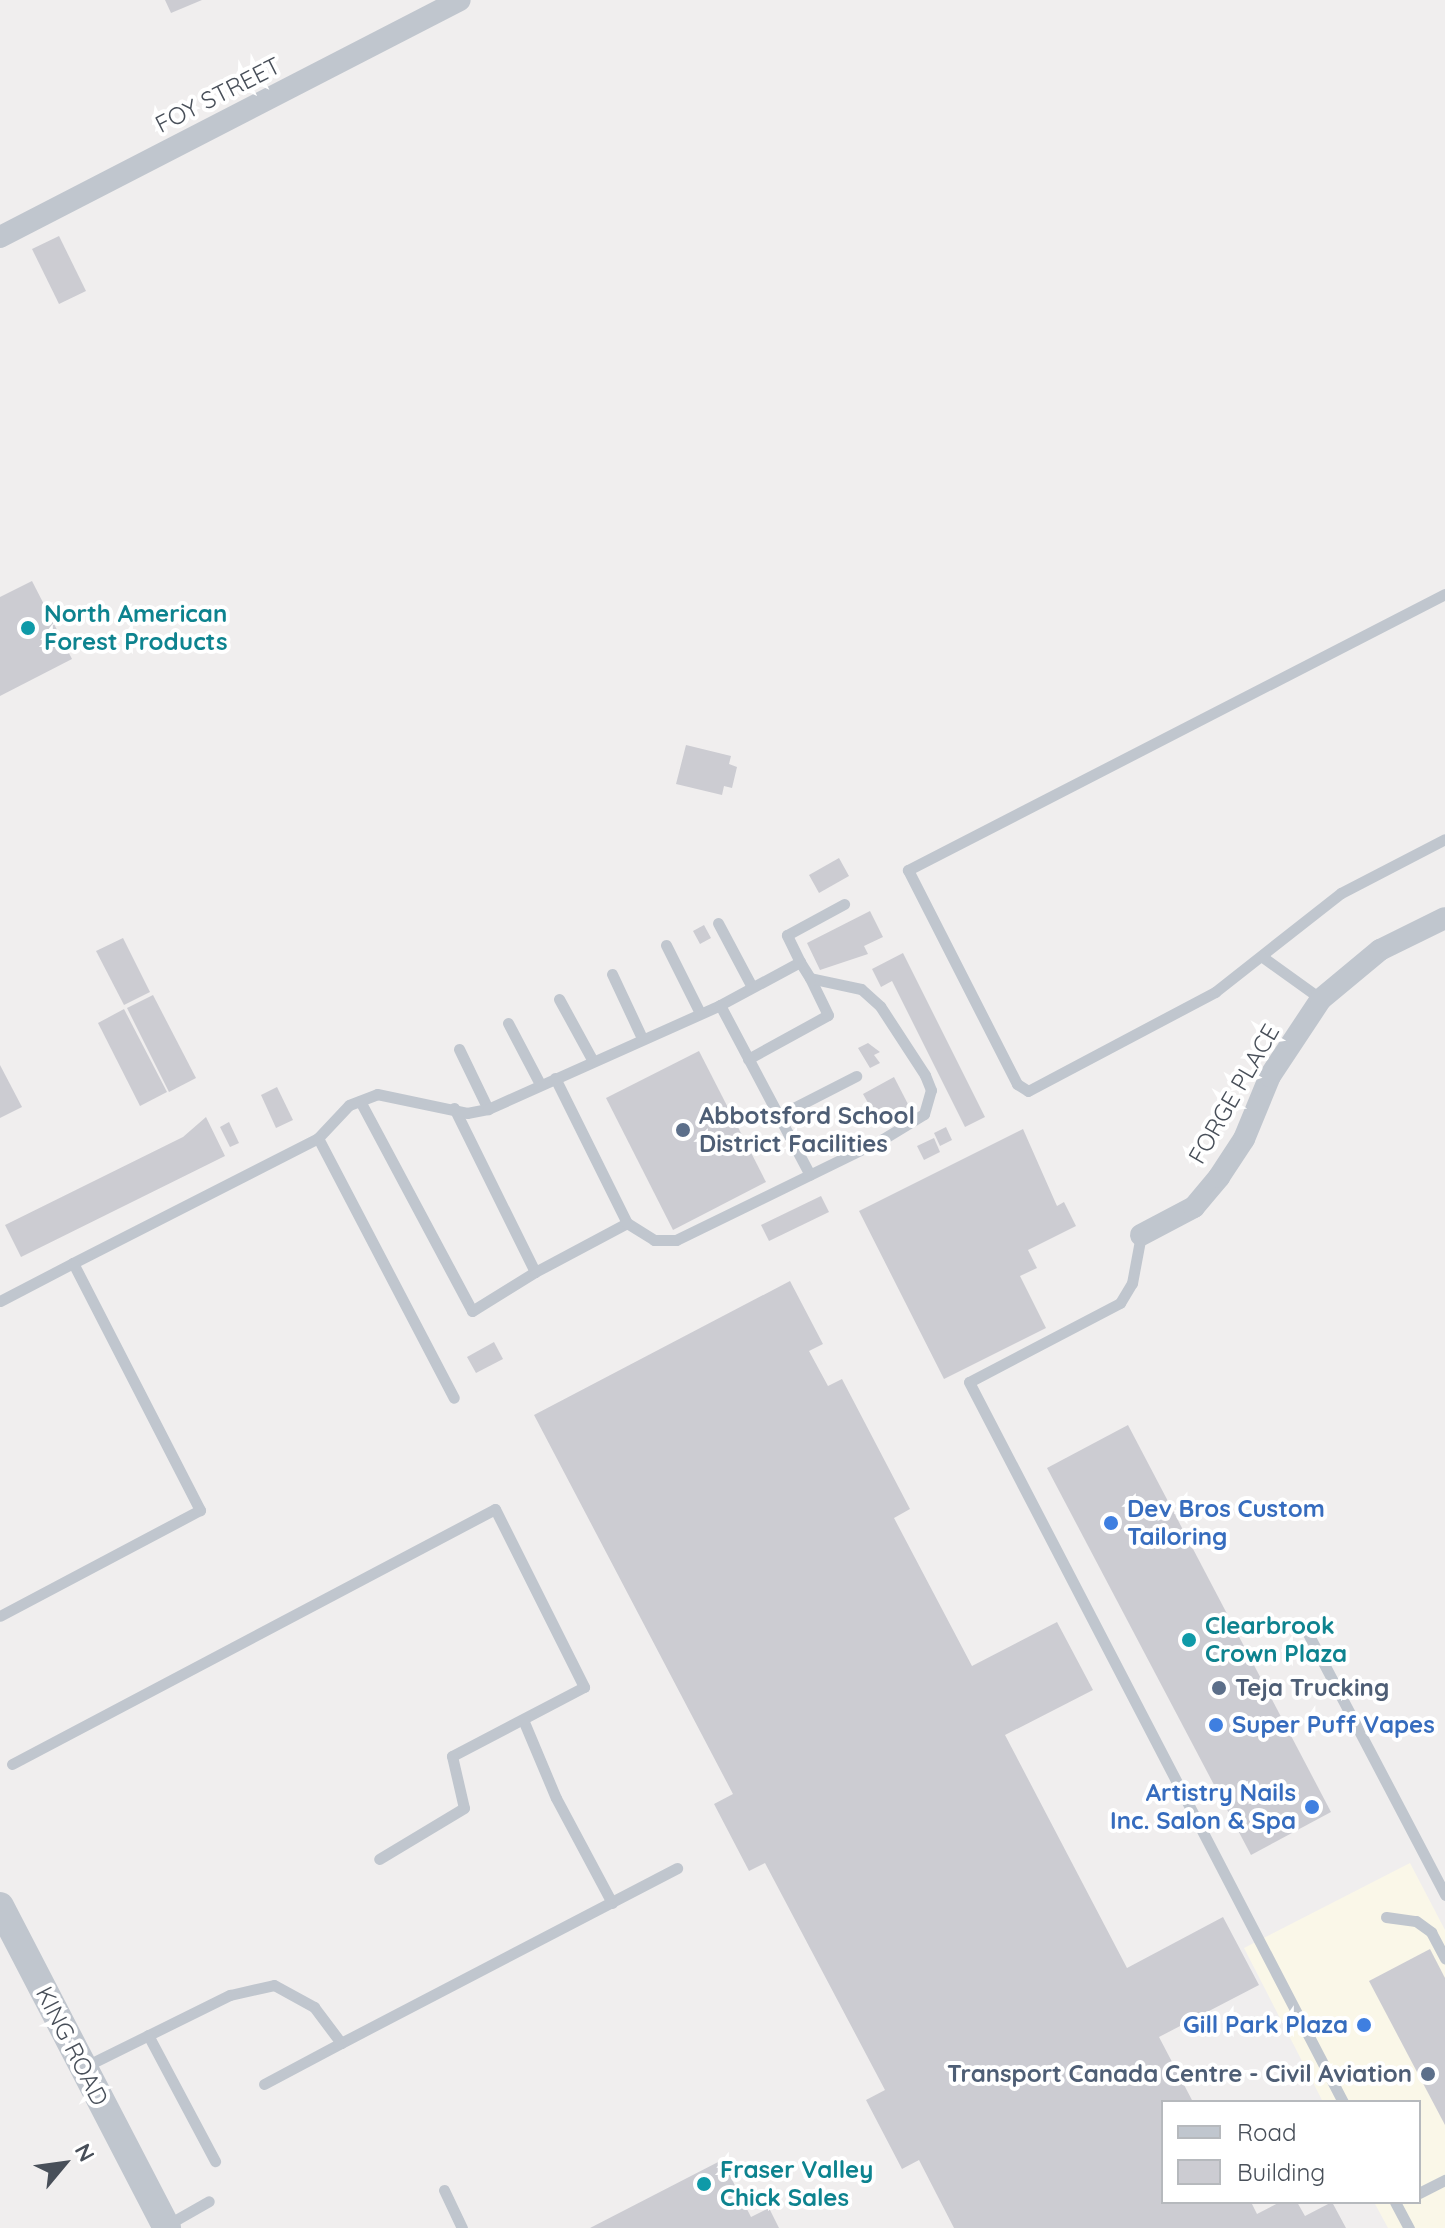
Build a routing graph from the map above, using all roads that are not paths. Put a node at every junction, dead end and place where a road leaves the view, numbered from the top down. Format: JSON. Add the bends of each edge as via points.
{"nodes":[{"id":1,"x":460,"y":0,"type":"edge"},
{"id":2,"x":0,"y":237,"type":"edge"},
{"id":3,"x":1445,"y":594,"type":"edge"},
{"id":4,"x":1445,"y":839,"type":"edge"},
{"id":5,"x":844,"y":904,"type":"dead end"},
{"id":6,"x":1445,"y":918,"type":"edge"},
{"id":7,"x":718,"y":923,"type":"dead end"},
{"id":8,"x":666,"y":945,"type":"dead end"},
{"id":9,"x":1264,"y":958,"type":"junction"},
{"id":10,"x":800,"y":962,"type":"junction"},
{"id":11,"x":612,"y":974,"type":"dead end"},
{"id":12,"x":810,"y":978,"type":"junction"},
{"id":13,"x":752,"y":987,"type":"junction"},
{"id":14,"x":559,"y":999,"type":"dead end"},
{"id":15,"x":1321,"y":999,"type":"junction"},
{"id":16,"x":720,"y":1005,"type":"junction"},
{"id":17,"x":700,"y":1013,"type":"junction"},
{"id":18,"x":508,"y":1023,"type":"dead end"},
{"id":19,"x":642,"y":1038,"type":"junction"},
{"id":20,"x":459,"y":1049,"type":"dead end"},
{"id":21,"x":748,"y":1059,"type":"junction"},
{"id":22,"x":593,"y":1061,"type":"junction"},
{"id":23,"x":856,"y":1076,"type":"dead end"},
{"id":24,"x":555,"y":1078,"type":"junction"},
{"id":25,"x":540,"y":1084,"type":"junction"},
{"id":26,"x":360,"y":1101,"type":"junction"},
{"id":27,"x":454,"y":1108,"type":"junction"},
{"id":28,"x":488,"y":1109,"type":"junction"},
{"id":29,"x":778,"y":1116,"type":"junction"},
{"id":30,"x":318,"y":1138,"type":"junction"},
{"id":31,"x":810,"y":1175,"type":"junction"},
{"id":32,"x":627,"y":1223,"type":"junction"},
{"id":33,"x":1141,"y":1235,"type":"joint"},
{"id":34,"x":73,"y":1263,"type":"junction"},
{"id":35,"x":535,"y":1272,"type":"junction"},
{"id":36,"x":0,"y":1301,"type":"edge"},
{"id":37,"x":454,"y":1398,"type":"dead end"},
{"id":38,"x":0,"y":1616,"type":"edge"},
{"id":39,"x":1303,"y":1624,"type":"dead end"},
{"id":40,"x":524,"y":1722,"type":"junction"},
{"id":41,"x":12,"y":1764,"type":"dead end"},
{"id":42,"x":379,"y":1859,"type":"dead end"},
{"id":43,"x":677,"y":1868,"type":"dead end"},
{"id":44,"x":1445,"y":1895,"type":"edge"},
{"id":45,"x":612,"y":1903,"type":"junction"},
{"id":46,"x":0,"y":1906,"type":"edge"},
{"id":47,"x":1386,"y":1917,"type":"dead end"},
{"id":48,"x":1445,"y":1958,"type":"edge"},
{"id":49,"x":148,"y":2035,"type":"junction"},
{"id":50,"x":341,"y":2043,"type":"junction"},
{"id":51,"x":83,"y":2067,"type":"junction"},
{"id":52,"x":264,"y":2084,"type":"dead end"},
{"id":53,"x":1342,"y":2100,"type":"edge"},
{"id":54,"x":215,"y":2161,"type":"dead end"},
{"id":55,"x":1445,"y":2180,"type":"edge"},
{"id":56,"x":444,"y":2190,"type":"dead end"},
{"id":57,"x":1421,"y":2192,"type":"edge"},
{"id":58,"x":209,"y":2201,"type":"dead end"},
{"id":59,"x":1398,"y":2204,"type":"edge"},
{"id":60,"x":167,"y":2227,"type":"edge"},
{"id":61,"x":462,"y":2228,"type":"edge"},
{"id":62,"x":1409,"y":2228,"type":"edge"}],
"edges":[{"from":1,"to":2,"type":"street","name":"FOY STREET"},
{"from":3,"to":9,"type":"lane","via":[[908,870],[1017,1084],[1028,1091],[1215,992]]},
{"from":4,"to":9,"type":"lane","via":[[1341,893]]},
{"from":5,"to":10,"type":"lane","via":[[787,935]]},
{"from":6,"to":15,"type":"street","name":"FORGE PLACE","via":[[1380,950]]},
{"from":7,"to":13,"type":"lane"},
{"from":8,"to":17,"type":"lane"},
{"from":9,"to":15,"type":"lane"},
{"from":10,"to":12,"type":"lane"},
{"from":10,"to":13,"type":"lane"},
{"from":11,"to":19,"type":"lane"},
{"from":12,"to":21,"type":"lane","via":[[828,1015]]},
{"from":12,"to":31,"type":"lane","via":[[861,989],[880,1006],[931,1090],[924,1114]]},
{"from":13,"to":16,"type":"lane"},
{"from":14,"to":22,"type":"lane"},
{"from":15,"to":33,"type":"street","name":"FORGE PLACE","via":[[1270,1076],[1244,1139],[1219,1177],[1194,1207]]},
{"from":16,"to":17,"type":"lane"},
{"from":16,"to":21,"type":"lane"},
{"from":17,"to":19,"type":"lane"},
{"from":18,"to":25,"type":"lane"},
{"from":19,"to":22,"type":"lane"},
{"from":20,"to":28,"type":"lane"},
{"from":21,"to":29,"type":"lane"},
{"from":22,"to":24,"type":"lane"},
{"from":23,"to":29,"type":"lane"},
{"from":24,"to":25,"type":"lane"},
{"from":24,"to":32,"type":"lane"},
{"from":25,"to":28,"type":"lane"},
{"from":26,"to":27,"type":"lane","via":[[377,1094]]},
{"from":26,"to":30,"type":"lane","via":[[332,1119]]},
{"from":26,"to":35,"type":"lane","via":[[472,1311]]},
{"from":27,"to":28,"type":"lane","via":[[478,1113]]},
{"from":27,"to":35,"type":"lane"},
{"from":29,"to":31,"type":"lane"},
{"from":30,"to":34,"type":"lane"},
{"from":30,"to":37,"type":"lane"},
{"from":31,"to":32,"type":"lane","via":[[676,1240],[654,1240]]},
{"from":32,"to":35,"type":"lane"},
{"from":33,"to":53,"type":"lane","via":[[1132,1283],[1120,1303],[969,1382]]},
{"from":34,"to":36,"type":"lane"},
{"from":34,"to":38,"type":"lane","via":[[200,1510]]},
{"from":39,"to":44,"type":"lane"},
{"from":40,"to":41,"type":"lane","via":[[584,1687],[495,1509]]},
{"from":40,"to":42,"type":"lane","via":[[452,1756],[464,1808]]},
{"from":40,"to":45,"type":"lane","via":[[556,1798]]},
{"from":43,"to":45,"type":"lane"},
{"from":45,"to":50,"type":"lane"},
{"from":46,"to":51,"type":"street","name":"KING ROAD"},
{"from":47,"to":48,"type":"lane","via":[[1416,1921],[1431,1932]]},
{"from":49,"to":50,"type":"lane","via":[[230,1995],[274,1985],[314,2007]]},
{"from":49,"to":51,"type":"lane"},
{"from":49,"to":54,"type":"lane"},
{"from":50,"to":52,"type":"lane"},
{"from":51,"to":60,"type":"street","name":"KING ROAD"},
{"from":55,"to":57,"type":"lane"},
{"from":56,"to":61,"type":"lane"},
{"from":58,"to":60,"type":"lane"},
{"from":59,"to":62,"type":"lane"}]}
